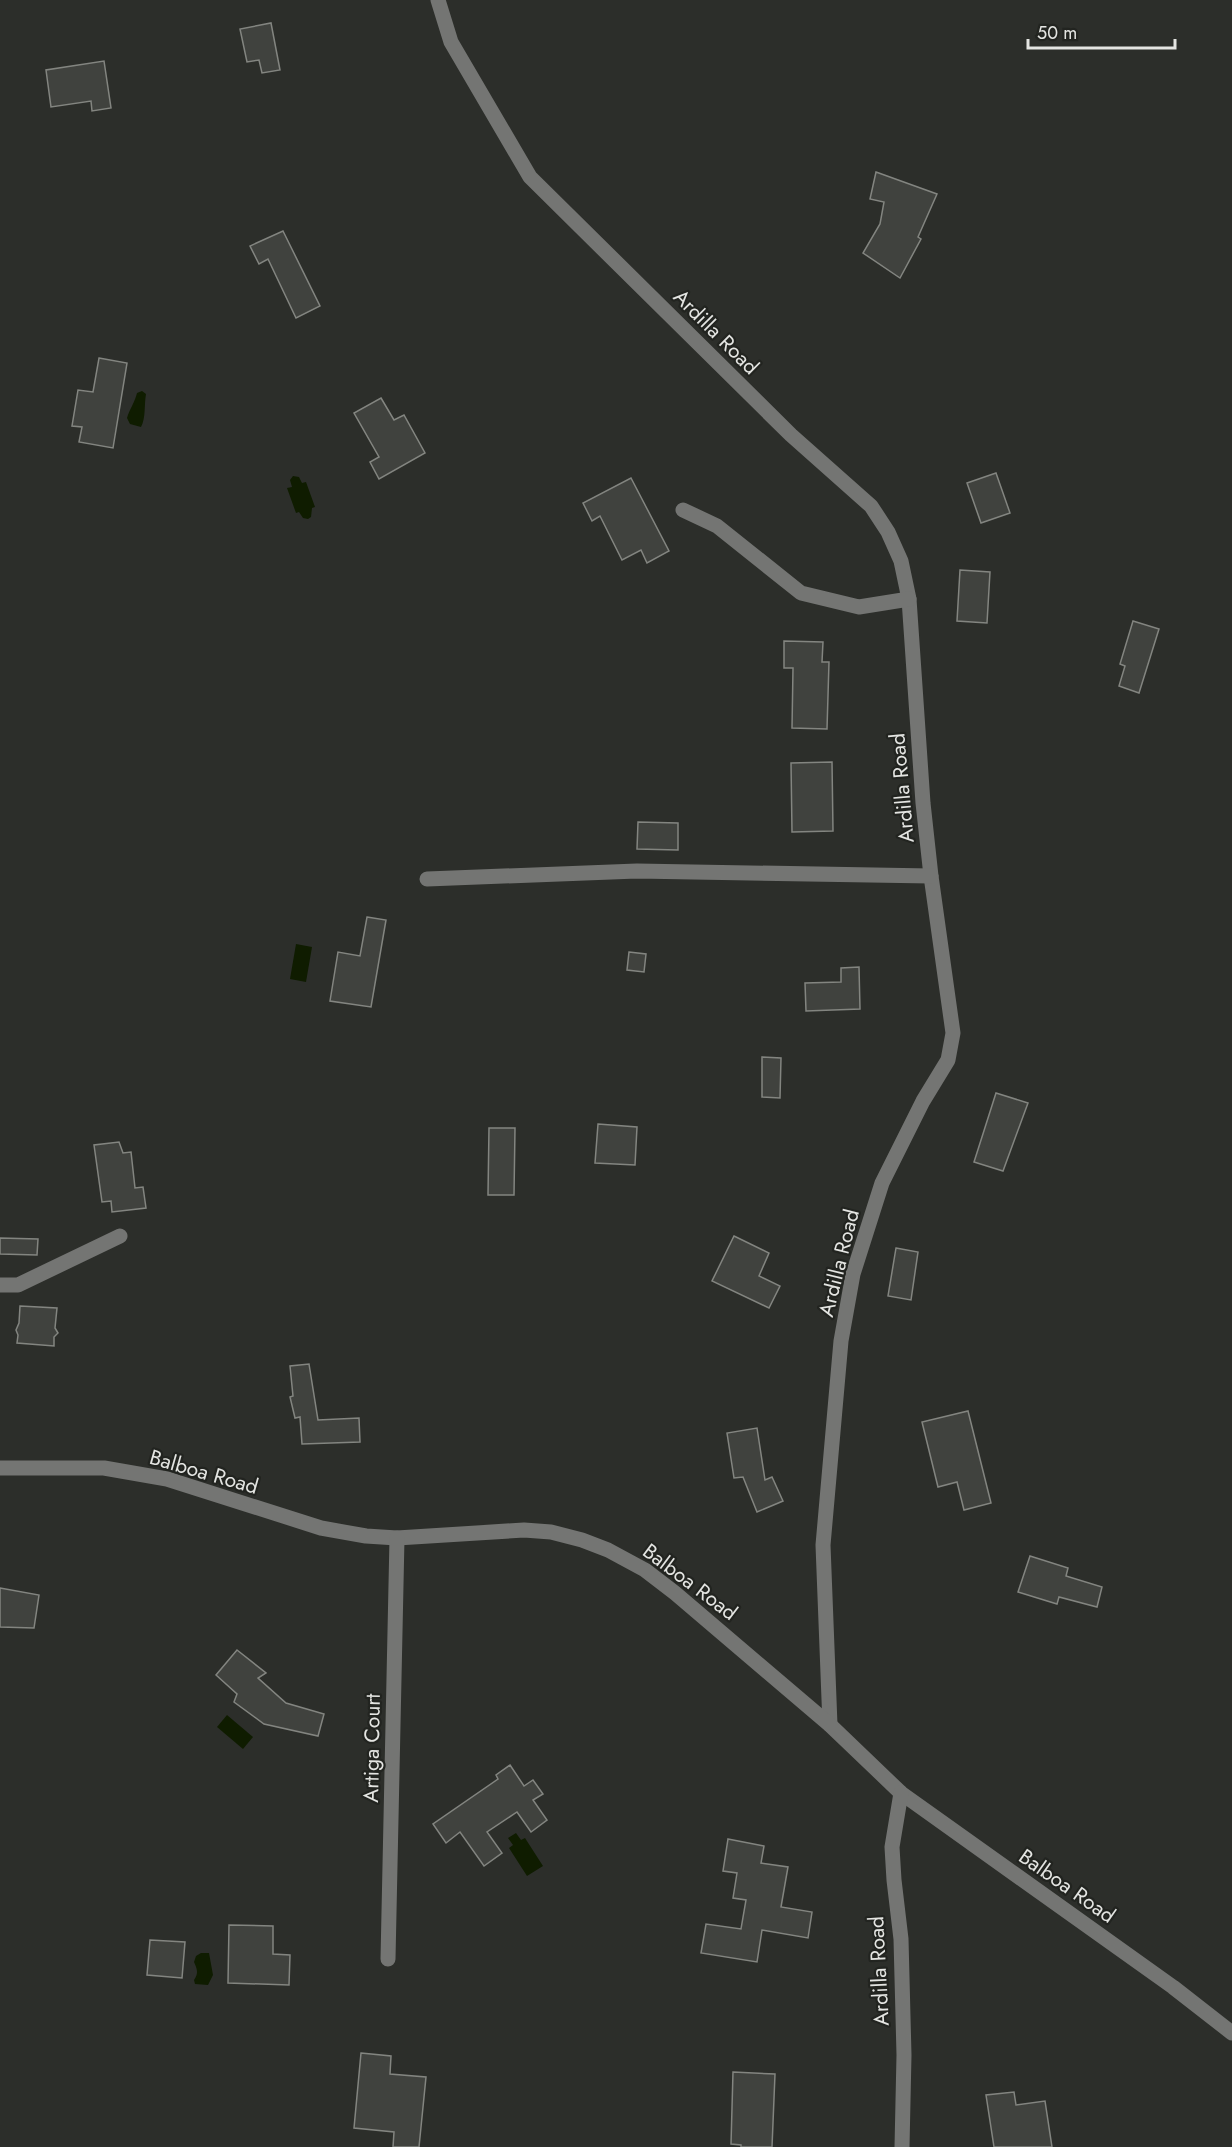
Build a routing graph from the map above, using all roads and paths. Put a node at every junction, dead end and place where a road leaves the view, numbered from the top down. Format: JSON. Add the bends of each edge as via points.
{"nodes":[{"id":1,"x":438,"y":0,"type":"edge"},
{"id":2,"x":683,"y":510,"type":"dead end"},
{"id":3,"x":909,"y":599,"type":"junction"},
{"id":4,"x":931,"y":876,"type":"junction"},
{"id":5,"x":427,"y":879,"type":"dead end"},
{"id":6,"x":120,"y":1236,"type":"dead end"},
{"id":7,"x":0,"y":1285,"type":"edge"},
{"id":8,"x":0,"y":1468,"type":"edge"},
{"id":9,"x":397,"y":1538,"type":"junction"},
{"id":10,"x":830,"y":1725,"type":"junction"},
{"id":11,"x":901,"y":1793,"type":"junction"},
{"id":12,"x":388,"y":1959,"type":"dead end"},
{"id":13,"x":1232,"y":2033,"type":"edge"},
{"id":14,"x":902,"y":2147,"type":"edge"}],
"edges":[{"from":1,"to":3,"type":"street","name":"Ardilla Road","via":[[451,42],[530,177],[791,435],[871,506],[901,561]]},
{"from":2,"to":3,"type":"street","via":[[717,526],[801,593],[859,607]]},
{"from":3,"to":4,"type":"street","name":"Ardilla Road"},
{"from":4,"to":5,"type":"street","via":[[637,871]]},
{"from":4,"to":10,"type":"street","name":"Ardilla Road","via":[[953,1033],[948,1060],[882,1183],[853,1274],[841,1341],[823,1545]]},
{"from":6,"to":7,"type":"street","via":[[18,1285]]},
{"from":8,"to":9,"type":"street","name":"Balboa Road","via":[[104,1468],[167,1479],[321,1528]]},
{"from":9,"to":10,"type":"street","name":"Balboa Road","via":[[524,1530],[551,1532],[608,1550],[645,1570],[675,1593]]},
{"from":9,"to":12,"type":"street","name":"Artiga Court"},
{"from":10,"to":11,"type":"street","name":"Balboa Road"},
{"from":11,"to":13,"type":"street","name":"Balboa Road"},
{"from":11,"to":14,"type":"street","name":"Ardilla Road","via":[[892,1847],[901,1939]]}]}
